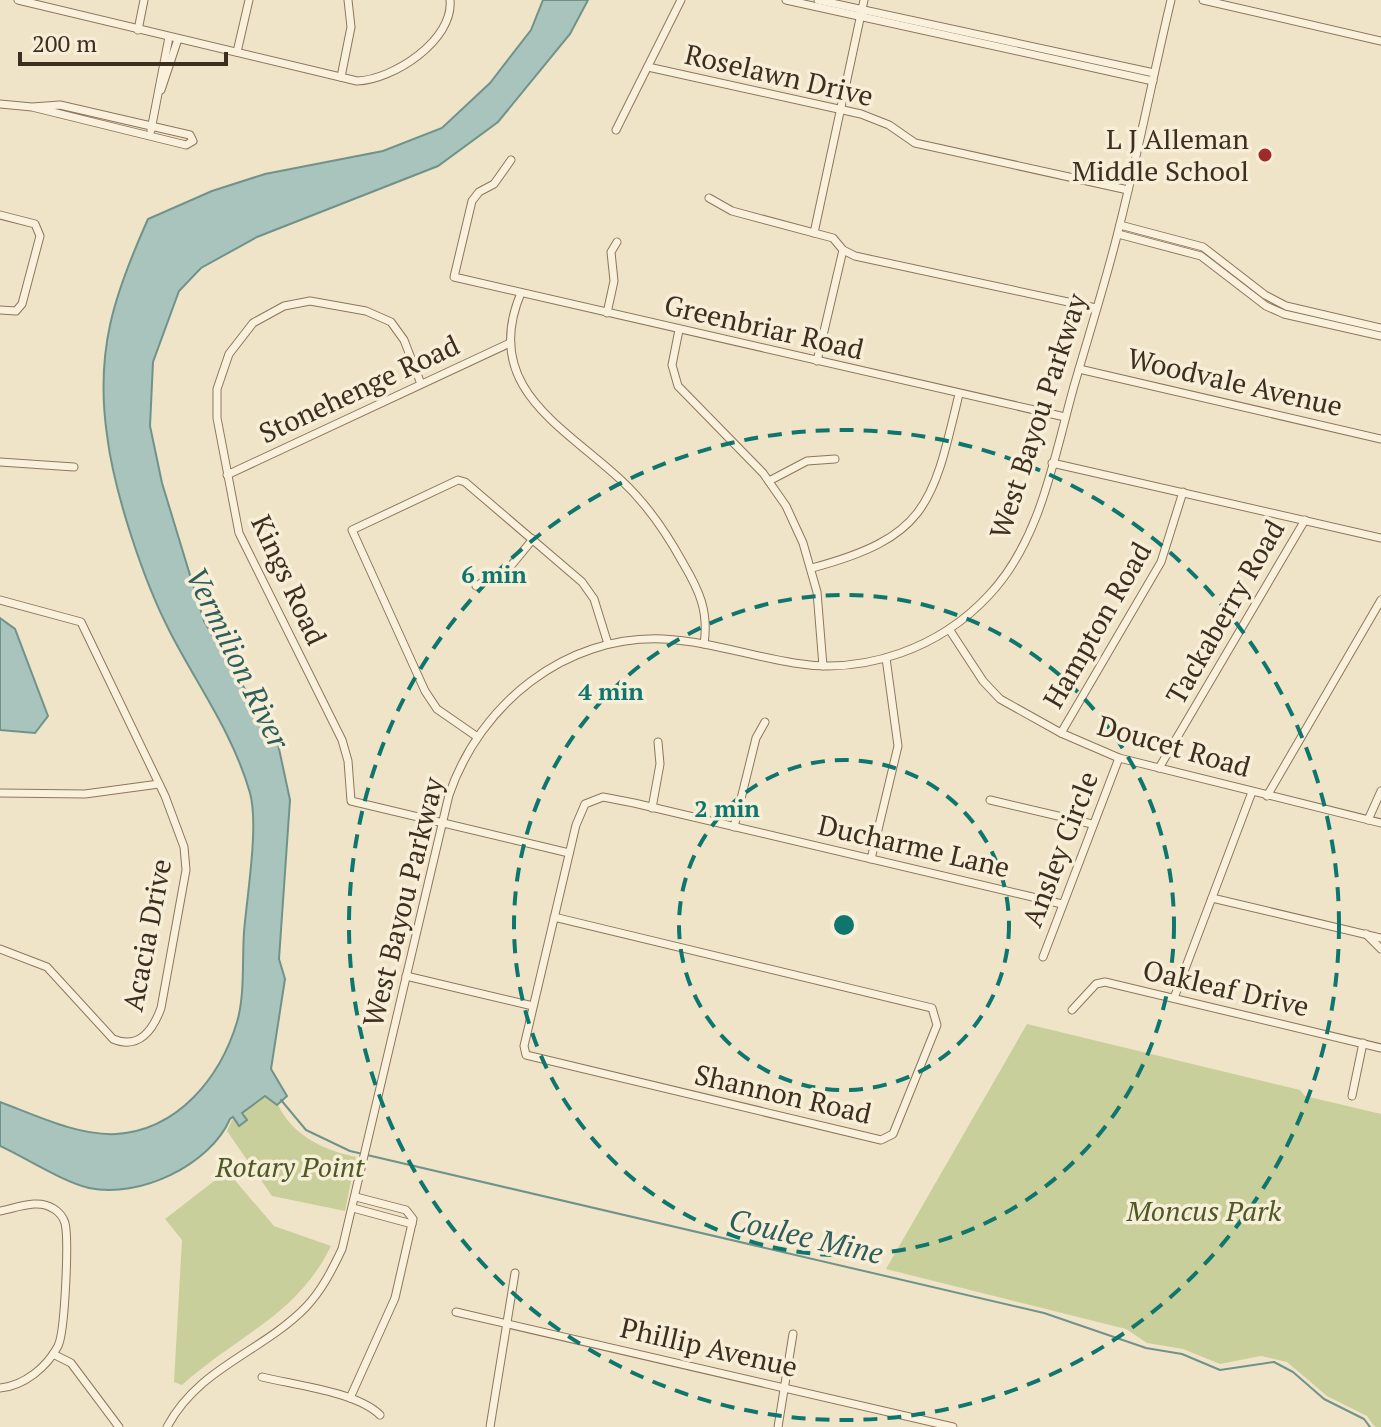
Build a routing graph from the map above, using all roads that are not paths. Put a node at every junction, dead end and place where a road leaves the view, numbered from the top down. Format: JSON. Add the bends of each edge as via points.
{"nodes":[{"id":1,"x":18,"y":0,"type":"edge"},
{"id":2,"x":144,"y":0,"type":"edge"},
{"id":3,"x":249,"y":0,"type":"edge"},
{"id":4,"x":348,"y":0,"type":"edge"},
{"id":5,"x":450,"y":0,"type":"edge"},
{"id":6,"x":681,"y":0,"type":"edge"},
{"id":7,"x":786,"y":0,"type":"edge"},
{"id":8,"x":818,"y":0,"type":"edge"},
{"id":9,"x":864,"y":0,"type":"edge"},
{"id":10,"x":1171,"y":0,"type":"edge"},
{"id":11,"x":1203,"y":0,"type":"edge"},
{"id":12,"x":54,"y":4,"type":"edge"},
{"id":13,"x":862,"y":13,"type":"junction"},
{"id":14,"x":138,"y":30,"type":"junction"},
{"id":15,"x":169,"y":37,"type":"junction"},
{"id":16,"x":178,"y":39,"type":"junction"},
{"id":17,"x":1381,"y":41,"type":"edge"},
{"id":18,"x":237,"y":52,"type":"junction"},
{"id":19,"x":648,"y":67,"type":"junction"},
{"id":20,"x":341,"y":77,"type":"junction"},
{"id":21,"x":1154,"y":77,"type":"junction"},
{"id":22,"x":161,"y":91,"type":"junction"},
{"id":23,"x":0,"y":104,"type":"edge"},
{"id":24,"x":32,"y":107,"type":"junction"},
{"id":25,"x":840,"y":110,"type":"junction"},
{"id":26,"x":152,"y":127,"type":"junction"},
{"id":27,"x":616,"y":130,"type":"dead end"},
{"id":28,"x":149,"y":136,"type":"junction"},
{"id":29,"x":511,"y":160,"type":"dead end"},
{"id":30,"x":1128,"y":190,"type":"junction"},
{"id":31,"x":709,"y":198,"type":"dead end"},
{"id":32,"x":0,"y":215,"type":"edge"},
{"id":33,"x":1119,"y":230,"type":"junction"},
{"id":34,"x":814,"y":233,"type":"junction"},
{"id":35,"x":617,"y":242,"type":"dead end"},
{"id":36,"x":843,"y":250,"type":"junction"},
{"id":37,"x":521,"y":293,"type":"junction"},
{"id":38,"x":1096,"y":308,"type":"junction"},
{"id":39,"x":0,"y":310,"type":"edge"},
{"id":40,"x":607,"y":313,"type":"junction"},
{"id":41,"x":1360,"y":327,"type":"junction"},
{"id":42,"x":1381,"y":328,"type":"edge"},
{"id":43,"x":679,"y":330,"type":"junction"},
{"id":44,"x":1381,"y":336,"type":"edge"},
{"id":45,"x":510,"y":343,"type":"junction"},
{"id":46,"x":817,"y":361,"type":"junction"},
{"id":47,"x":1079,"y":369,"type":"junction"},
{"id":48,"x":421,"y":384,"type":"junction"},
{"id":49,"x":959,"y":394,"type":"junction"},
{"id":50,"x":1065,"y":417,"type":"junction"},
{"id":51,"x":1381,"y":439,"type":"edge"},
{"id":52,"x":835,"y":459,"type":"dead end"},
{"id":53,"x":0,"y":462,"type":"edge"},
{"id":54,"x":1052,"y":463,"type":"junction"},
{"id":55,"x":74,"y":467,"type":"dead end"},
{"id":56,"x":227,"y":475,"type":"junction"},
{"id":57,"x":769,"y":481,"type":"junction"},
{"id":58,"x":1183,"y":492,"type":"junction"},
{"id":59,"x":1305,"y":520,"type":"junction"},
{"id":60,"x":1381,"y":538,"type":"edge"},
{"id":61,"x":533,"y":539,"type":"junction"},
{"id":62,"x":812,"y":568,"type":"junction"},
{"id":63,"x":476,"y":586,"type":"dead end"},
{"id":64,"x":0,"y":600,"type":"edge"},
{"id":65,"x":1381,"y":600,"type":"edge"},
{"id":66,"x":949,"y":629,"type":"junction"},
{"id":67,"x":608,"y":644,"type":"junction"},
{"id":68,"x":704,"y":644,"type":"junction"},
{"id":69,"x":886,"y":658,"type":"junction"},
{"id":70,"x":823,"y":666,"type":"junction"},
{"id":71,"x":765,"y":722,"type":"dead end"},
{"id":72,"x":1061,"y":733,"type":"junction"},
{"id":73,"x":476,"y":736,"type":"junction"},
{"id":74,"x":658,"y":742,"type":"dead end"},
{"id":75,"x":1119,"y":758,"type":"junction"},
{"id":76,"x":1159,"y":768,"type":"junction"},
{"id":77,"x":159,"y":784,"type":"junction"},
{"id":78,"x":1381,"y":791,"type":"edge"},
{"id":79,"x":1252,"y":792,"type":"junction"},
{"id":80,"x":0,"y":793,"type":"edge"},
{"id":81,"x":1267,"y":796,"type":"junction"},
{"id":82,"x":990,"y":800,"type":"dead end"},
{"id":83,"x":652,"y":808,"type":"junction"},
{"id":84,"x":578,"y":818,"type":"joint"},
{"id":85,"x":1368,"y":820,"type":"junction"},
{"id":86,"x":442,"y":823,"type":"junction"},
{"id":87,"x":1381,"y":823,"type":"edge"},
{"id":88,"x":1092,"y":824,"type":"junction"},
{"id":89,"x":734,"y":827,"type":"junction"},
{"id":90,"x":569,"y":853,"type":"junction"},
{"id":91,"x":871,"y":859,"type":"junction"},
{"id":92,"x":1212,"y":898,"type":"junction"},
{"id":93,"x":1062,"y":904,"type":"junction"},
{"id":94,"x":554,"y":917,"type":"junction"},
{"id":95,"x":1364,"y":932,"type":"junction"},
{"id":96,"x":1381,"y":938,"type":"edge"},
{"id":97,"x":0,"y":949,"type":"edge"},
{"id":98,"x":1381,"y":949,"type":"edge"},
{"id":99,"x":1043,"y":957,"type":"dead end"},
{"id":100,"x":406,"y":976,"type":"junction"},
{"id":101,"x":1174,"y":998,"type":"junction"},
{"id":102,"x":533,"y":1006,"type":"junction"},
{"id":103,"x":1072,"y":1010,"type":"dead end"},
{"id":104,"x":1363,"y":1043,"type":"junction"},
{"id":105,"x":1381,"y":1048,"type":"edge"},
{"id":106,"x":1352,"y":1096,"type":"dead end"},
{"id":107,"x":356,"y":1197,"type":"junction"},
{"id":108,"x":353,"y":1208,"type":"junction"},
{"id":109,"x":0,"y":1211,"type":"edge"},
{"id":110,"x":412,"y":1224,"type":"junction"},
{"id":111,"x":515,"y":1273,"type":"dead end"},
{"id":112,"x":456,"y":1312,"type":"dead end"},
{"id":113,"x":506,"y":1323,"type":"junction"},
{"id":114,"x":793,"y":1334,"type":"dead end"},
{"id":115,"x":53,"y":1354,"type":"junction"},
{"id":116,"x":262,"y":1377,"type":"dead end"},
{"id":117,"x":785,"y":1387,"type":"junction"},
{"id":118,"x":0,"y":1388,"type":"edge"},
{"id":119,"x":350,"y":1398,"type":"junction"},
{"id":120,"x":380,"y":1415,"type":"dead end"},
{"id":121,"x":914,"y":1422,"type":"edge"},
{"id":122,"x":119,"y":1427,"type":"edge"},
{"id":123,"x":167,"y":1427,"type":"edge"},
{"id":124,"x":490,"y":1427,"type":"edge"},
{"id":125,"x":778,"y":1427,"type":"edge"},
{"id":126,"x":953,"y":1427,"type":"edge"}],
"edges":[{"from":1,"to":12,"type":"street"},
{"from":2,"to":14,"type":"street"},
{"from":3,"to":18,"type":"street"},
{"from":4,"to":20,"type":"street","via":[[352,20]]},
{"from":5,"to":20,"type":"street","via":[[449,18],[414,60],[373,79]]},
{"from":6,"to":19,"type":"street"},
{"from":7,"to":13,"type":"street"},
{"from":8,"to":13,"type":"street"},
{"from":9,"to":13,"type":"street"},
{"from":10,"to":21,"type":"street","name":"West Bayou Parkway"},
{"from":11,"to":17,"type":"street"},
{"from":12,"to":14,"type":"street"},
{"from":13,"to":21,"type":"street"},
{"from":13,"to":25,"type":"street"},
{"from":14,"to":15,"type":"street"},
{"from":15,"to":16,"type":"street"},
{"from":15,"to":22,"type":"street"},
{"from":16,"to":18,"type":"street"},
{"from":16,"to":22,"type":"street"},
{"from":18,"to":20,"type":"street"},
{"from":19,"to":25,"type":"street","name":"Roselawn Drive"},
{"from":19,"to":27,"type":"street"},
{"from":21,"to":30,"type":"street","name":"West Bayou Parkway"},
{"from":22,"to":26,"type":"street"},
{"from":23,"to":24,"type":"street"},
{"from":24,"to":26,"type":"street","via":[[60,105]]},
{"from":24,"to":28,"type":"street"},
{"from":25,"to":30,"type":"street","name":"Roselawn Drive","via":[[880,121],[915,143]]},
{"from":25,"to":34,"type":"street"},
{"from":26,"to":28,"type":"street"},
{"from":26,"to":28,"type":"street","via":[[190,135],[193,141],[186,145]]},
{"from":29,"to":37,"type":"street","name":"Greenbriar Road","via":[[498,180],[472,201],[454,277]]},
{"from":30,"to":33,"type":"street","name":"West Bayou Parkway"},
{"from":31,"to":34,"type":"street","via":[[732,211]]},
{"from":32,"to":39,"type":"street","via":[[35,224],[40,236],[22,304],[16,311]]},
{"from":33,"to":38,"type":"street","name":"West Bayou Parkway"},
{"from":33,"to":41,"type":"street","via":[[1213,252],[1241,280],[1295,313]]},
{"from":34,"to":36,"type":"street","via":[[835,239]]},
{"from":35,"to":40,"type":"street","via":[[611,252],[614,281]]},
{"from":36,"to":38,"type":"street"},
{"from":36,"to":46,"type":"street"},
{"from":37,"to":40,"type":"street","name":"Greenbriar Road"},
{"from":37,"to":45,"type":"street"},
{"from":38,"to":47,"type":"street","name":"West Bayou Parkway"},
{"from":40,"to":43,"type":"street","name":"Greenbriar Road"},
{"from":41,"to":42,"type":"street"},
{"from":41,"to":44,"type":"street"},
{"from":43,"to":46,"type":"street","name":"Greenbriar Road"},
{"from":43,"to":57,"type":"street","via":[[672,365],[678,386]]},
{"from":45,"to":48,"type":"street","name":"Stonehenge Road"},
{"from":45,"to":68,"type":"street","via":[[520,382],[533,404],[622,480],[665,531],[701,597]]},
{"from":46,"to":49,"type":"street","name":"Greenbriar Road"},
{"from":47,"to":50,"type":"street","name":"West Bayou Parkway"},
{"from":47,"to":51,"type":"street","name":"Woodvale Avenue"},
{"from":48,"to":56,"type":"street","name":"Stonehenge Road"},
{"from":48,"to":56,"type":"street","name":"Kings Road","via":[[398,330],[383,317],[317,301],[270,312],[235,342],[220,376],[217,409]]},
{"from":49,"to":50,"type":"street","name":"Greenbriar Road"},
{"from":49,"to":62,"type":"street","via":[[940,472],[913,520],[874,549]]},
{"from":50,"to":54,"type":"street","name":"West Bayou Parkway"},
{"from":52,"to":57,"type":"street","via":[[807,461]]},
{"from":53,"to":55,"type":"street"},
{"from":54,"to":58,"type":"street"},
{"from":54,"to":66,"type":"street","name":"West Bayou Parkway","via":[[1031,530],[1012,565],[990,594]]},
{"from":56,"to":86,"type":"street","name":"Kings Road","via":[[242,542],[342,740],[349,799]]},
{"from":57,"to":62,"type":"street","via":[[792,517]]},
{"from":58,"to":59,"type":"street"},
{"from":58,"to":72,"type":"street","name":"Hampton Road","via":[[1161,562]]},
{"from":59,"to":60,"type":"street"},
{"from":59,"to":76,"type":"street","name":"Tackaberry Road"},
{"from":61,"to":63,"type":"street","via":[[510,567]]},
{"from":61,"to":67,"type":"street","via":[[588,590]]},
{"from":61,"to":73,"type":"street","via":[[458,480],[352,530],[425,691],[437,709]]},
{"from":62,"to":70,"type":"street"},
{"from":64,"to":77,"type":"street","name":"Acacia Drive","via":[[81,622]]},
{"from":65,"to":81,"type":"street"},
{"from":66,"to":69,"type":"street","name":"West Bayou Parkway"},
{"from":66,"to":72,"type":"street","name":"Doucet Road","via":[[1000,699]]},
{"from":67,"to":68,"type":"street","name":"West Bayou Parkway","via":[[661,639]]},
{"from":67,"to":73,"type":"street","name":"West Bayou Parkway","via":[[532,680]]},
{"from":68,"to":70,"type":"street","name":"West Bayou Parkway"},
{"from":69,"to":70,"type":"street","name":"West Bayou Parkway"},
{"from":69,"to":91,"type":"street","via":[[898,746]]},
{"from":71,"to":89,"type":"street","via":[[756,738]]},
{"from":72,"to":75,"type":"street","name":"Doucet Road"},
{"from":73,"to":86,"type":"street","name":"West Bayou Parkway","via":[[455,777]]},
{"from":74,"to":83,"type":"street"},
{"from":75,"to":76,"type":"street","name":"Doucet Road"},
{"from":75,"to":88,"type":"street","name":"Ansley Circle"},
{"from":76,"to":79,"type":"street","name":"Doucet Road"},
{"from":77,"to":80,"type":"street","via":[[85,794]]},
{"from":77,"to":97,"type":"street","name":"Acacia Drive","via":[[184,847],[186,870],[161,1008],[145,1035],[131,1042],[113,1039],[47,967]]},
{"from":78,"to":85,"type":"street"},
{"from":79,"to":81,"type":"street","name":"Doucet Road"},
{"from":79,"to":92,"type":"street"},
{"from":81,"to":85,"type":"street","name":"Doucet Road"},
{"from":82,"to":88,"type":"street"},
{"from":83,"to":84,"type":"street","name":"Ducharme Lane","via":[[596,797]]},
{"from":83,"to":89,"type":"street","name":"Ducharme Lane"},
{"from":84,"to":90,"type":"street","name":"Shannon Road"},
{"from":85,"to":87,"type":"street","name":"Doucet Road"},
{"from":86,"to":90,"type":"street","name":"Kings Road"},
{"from":86,"to":100,"type":"street","name":"West Bayou Parkway"},
{"from":88,"to":93,"type":"street","name":"Ansley Circle"},
{"from":89,"to":91,"type":"street","name":"Ducharme Lane"},
{"from":90,"to":94,"type":"street","name":"Shannon Road"},
{"from":91,"to":93,"type":"street","name":"Ducharme Lane"},
{"from":92,"to":95,"type":"street"},
{"from":92,"to":101,"type":"street"},
{"from":93,"to":99,"type":"street","name":"Ansley Circle"},
{"from":94,"to":102,"type":"street","name":"Shannon Road"},
{"from":94,"to":102,"type":"street","name":"Shannon Road","via":[[927,1006],[935,1011],[937,1025],[893,1134],[881,1140],[529,1057],[524,1046]]},
{"from":95,"to":96,"type":"street"},
{"from":95,"to":98,"type":"street"},
{"from":100,"to":102,"type":"street"},
{"from":100,"to":107,"type":"street","name":"West Bayou Parkway"},
{"from":101,"to":103,"type":"street","name":"Oakleaf Drive","via":[[1102,982]]},
{"from":101,"to":104,"type":"street","name":"Oakleaf Drive"},
{"from":104,"to":105,"type":"street","name":"Oakleaf Drive"},
{"from":104,"to":106,"type":"street"},
{"from":107,"to":108,"type":"street","name":"West Bayou Parkway"},
{"from":107,"to":110,"type":"street","via":[[411,1213]]},
{"from":108,"to":110,"type":"street"},
{"from":108,"to":123,"type":"street","name":"West Bayou Parkway","via":[[342,1249],[312,1300],[277,1331],[204,1379]]},
{"from":109,"to":115,"type":"street","via":[[40,1204],[54,1209],[64,1221],[62,1328]]},
{"from":110,"to":119,"type":"street","via":[[395,1298]]},
{"from":111,"to":113,"type":"street"},
{"from":112,"to":113,"type":"street","name":"Phillip Avenue"},
{"from":113,"to":117,"type":"street","name":"Phillip Avenue"},
{"from":113,"to":124,"type":"street"},
{"from":114,"to":117,"type":"street"},
{"from":115,"to":118,"type":"street","via":[[24,1381]]},
{"from":115,"to":122,"type":"street","via":[[71,1363]]},
{"from":116,"to":119,"type":"street"},
{"from":117,"to":121,"type":"street","name":"Phillip Avenue"},
{"from":117,"to":125,"type":"street"},
{"from":119,"to":120,"type":"street"},
{"from":121,"to":126,"type":"street","name":"Phillip Avenue"}]}
